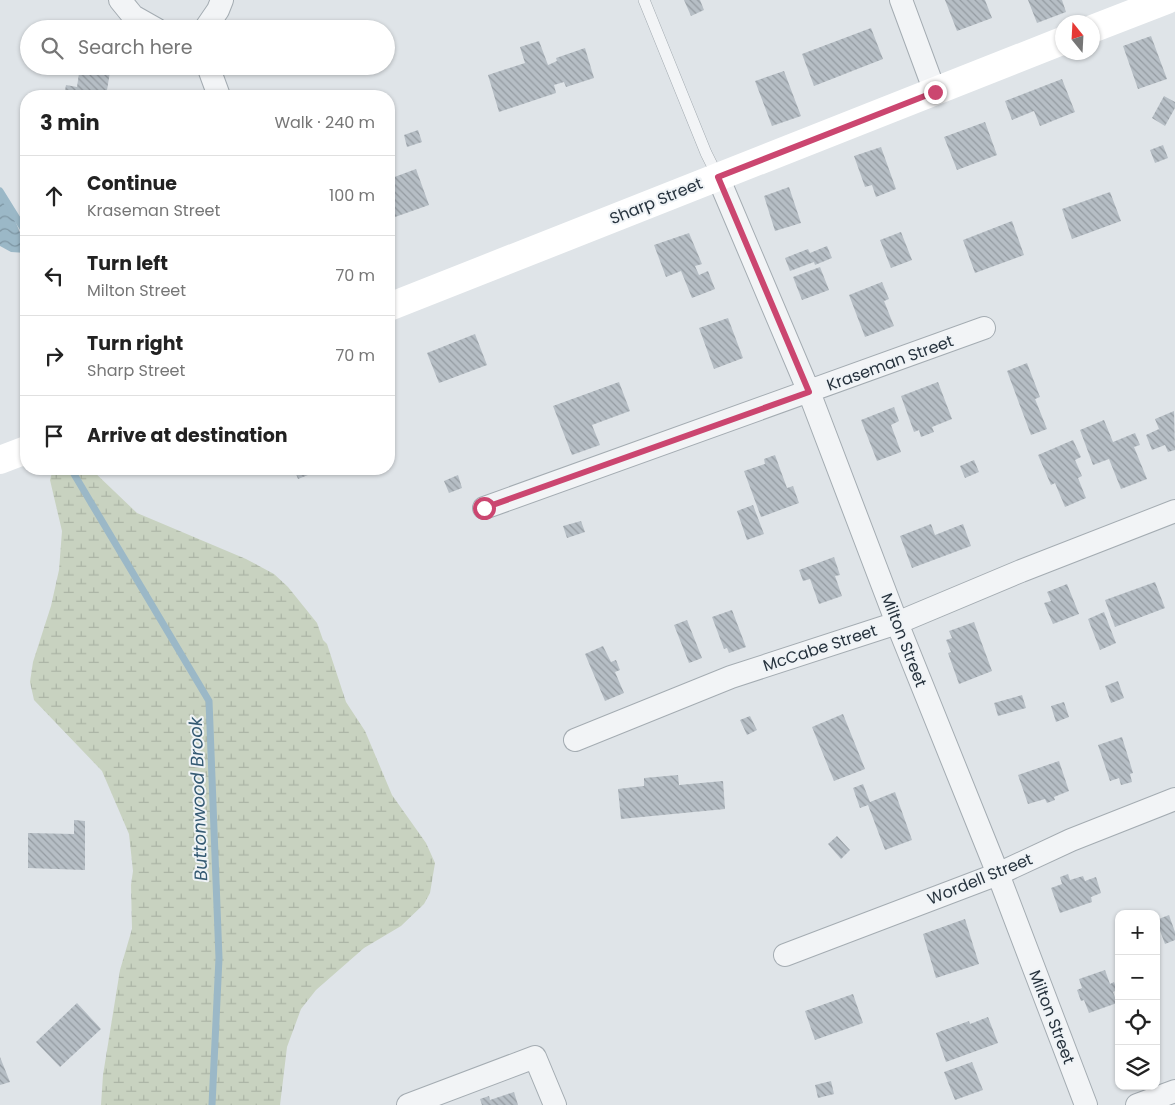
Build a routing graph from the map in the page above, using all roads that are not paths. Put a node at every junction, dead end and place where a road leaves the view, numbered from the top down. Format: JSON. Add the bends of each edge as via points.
{"nodes":[{"id":1,"x":120,"y":0,"type":"edge"},
{"id":2,"x":222,"y":0,"type":"edge"},
{"id":3,"x":644,"y":0,"type":"edge"},
{"id":4,"x":901,"y":0,"type":"edge"},
{"id":5,"x":1159,"y":1,"type":"edge"},
{"id":6,"x":139,"y":20,"type":"edge"},
{"id":7,"x":211,"y":20,"type":"edge"},
{"id":8,"x":1100,"y":27,"type":"edge"},
{"id":9,"x":1055,"y":44,"type":"edge"},
{"id":10,"x":211,"y":75,"type":"edge"},
{"id":11,"x":217,"y":90,"type":"edge"},
{"id":12,"x":935,"y":92,"type":"junction"},
{"id":13,"x":718,"y":177,"type":"junction"},
{"id":14,"x":395,"y":305,"type":"edge"},
{"id":15,"x":984,"y":328,"type":"dead end"},
{"id":16,"x":809,"y":392,"type":"junction"},
{"id":17,"x":20,"y":452,"type":"edge"},
{"id":18,"x":0,"y":460,"type":"edge"},
{"id":19,"x":484,"y":508,"type":"dead end"},
{"id":20,"x":1175,"y":511,"type":"edge"},
{"id":21,"x":897,"y":623,"type":"junction"},
{"id":22,"x":575,"y":740,"type":"dead end"},
{"id":23,"x":1175,"y":799,"type":"edge"},
{"id":24,"x":998,"y":874,"type":"junction"},
{"id":25,"x":784,"y":955,"type":"dead end"},
{"id":26,"x":1175,"y":1091,"type":"edge"},
{"id":27,"x":408,"y":1105,"type":"edge"},
{"id":28,"x":555,"y":1105,"type":"edge"},
{"id":29,"x":1086,"y":1105,"type":"edge"},
{"id":30,"x":1137,"y":1105,"type":"edge"}],
"edges":[{"from":1,"to":6,"type":"street","via":[[132,16]]},
{"from":2,"to":7,"type":"street"},
{"from":3,"to":13,"type":"lane"},
{"from":4,"to":12,"type":"street"},
{"from":5,"to":8,"type":"street"},
{"from":9,"to":12,"type":"street","name":"Sharp Street"},
{"from":10,"to":11,"type":"street"},
{"from":12,"to":13,"type":"street","name":"Sharp Street"},
{"from":13,"to":14,"type":"street","name":"Sharp Street"},
{"from":13,"to":16,"type":"street","name":"Milton Street"},
{"from":15,"to":16,"type":"street","name":"Kraseman Street"},
{"from":16,"to":19,"type":"street","name":"Kraseman Street"},
{"from":16,"to":21,"type":"street","name":"Milton Street"},
{"from":17,"to":18,"type":"street"},
{"from":20,"to":21,"type":"street","name":"McCabe Street"},
{"from":21,"to":22,"type":"street","name":"McCabe Street","via":[[731,677]]},
{"from":21,"to":24,"type":"street","name":"Milton Street"},
{"from":23,"to":24,"type":"street","name":"Wordell Street","via":[[1071,840]]},
{"from":24,"to":25,"type":"street","name":"Wordell Street"},
{"from":24,"to":29,"type":"street","name":"Milton Street"},
{"from":26,"to":30,"type":"street"},
{"from":27,"to":28,"type":"street","via":[[535,1057]]}]}
